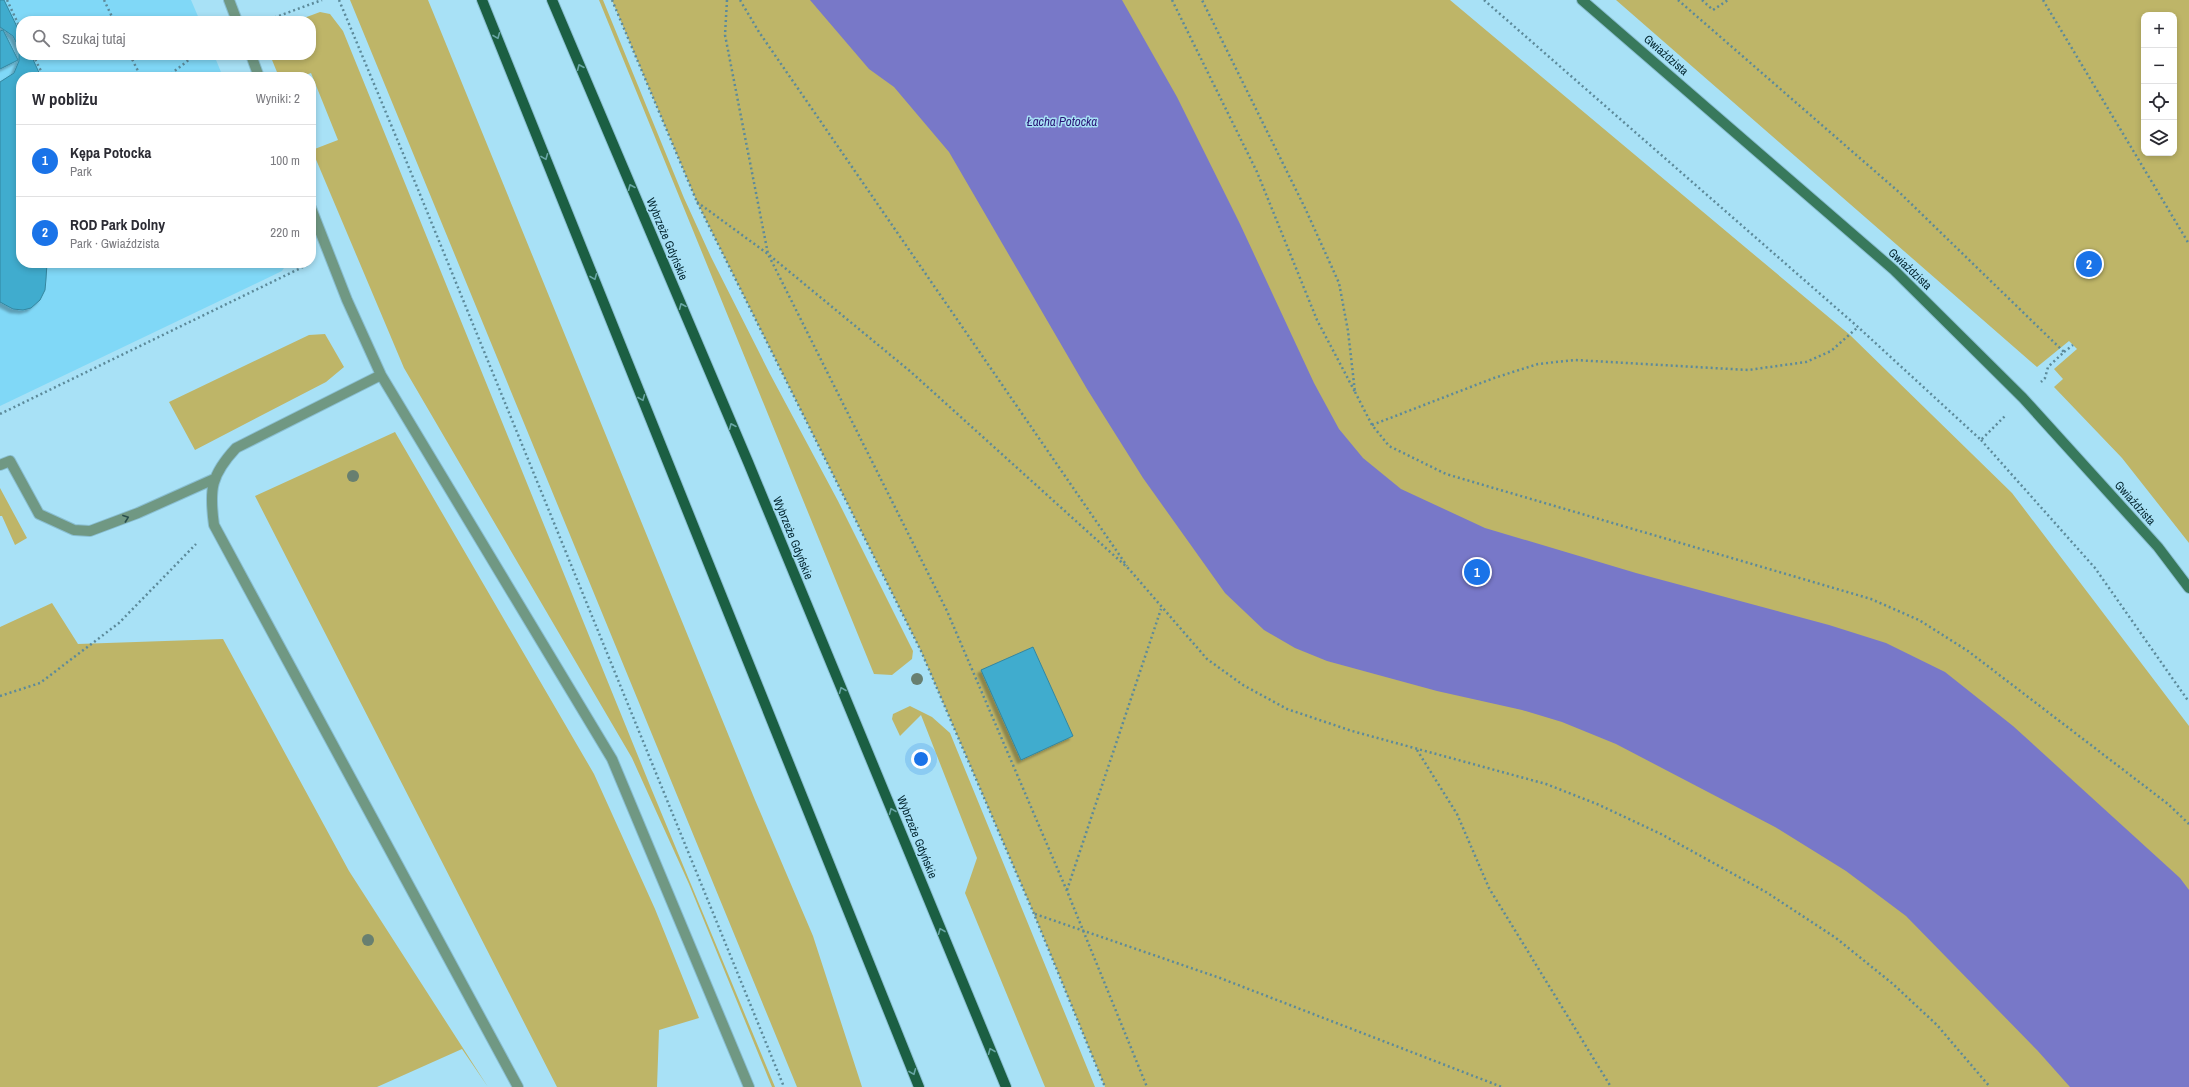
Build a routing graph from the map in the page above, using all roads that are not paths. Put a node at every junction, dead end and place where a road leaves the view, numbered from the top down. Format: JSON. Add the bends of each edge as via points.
{"nodes":[{"id":1,"x":229,"y":0,"type":"edge"},
{"id":2,"x":482,"y":0,"type":"edge"},
{"id":3,"x":552,"y":0,"type":"edge"},
{"id":4,"x":1582,"y":0,"type":"edge"},
{"id":5,"x":235,"y":16,"type":"edge"},
{"id":6,"x":253,"y":60,"type":"edge"},
{"id":7,"x":257,"y":72,"type":"edge"},
{"id":8,"x":316,"y":221,"type":"edge"},
{"id":9,"x":382,"y":376,"type":"junction"},
{"id":10,"x":0,"y":465,"type":"edge"},
{"id":11,"x":214,"y":480,"type":"junction"},
{"id":12,"x":2189,"y":588,"type":"edge"},
{"id":13,"x":518,"y":1087,"type":"edge"},
{"id":14,"x":749,"y":1087,"type":"edge"},
{"id":15,"x":919,"y":1087,"type":"edge"},
{"id":16,"x":1006,"y":1087,"type":"edge"}],
"edges":[{"from":1,"to":5,"type":"lane"},
{"from":2,"to":15,"type":"main road","one_way":true},
{"from":16,"to":3,"type":"main road","name":"Wybrzeże Gdyńskie","one_way":true,"via":[[748,462]]},
{"from":4,"to":12,"type":"street","name":"Gwiaździsta","via":[[1894,270],[2024,398],[2158,547]]},
{"from":6,"to":7,"type":"lane"},
{"from":8,"to":9,"type":"lane","via":[[347,300]]},
{"from":9,"to":11,"type":"lane","via":[[236,448],[221,464]]},
{"from":9,"to":14,"type":"lane","via":[[612,759]]},
{"from":10,"to":11,"type":"lane","one_way":true,"via":[[10,461],[39,514],[74,530],[90,531]]},
{"from":11,"to":13,"type":"lane","via":[[210,501],[214,525]]}]}
